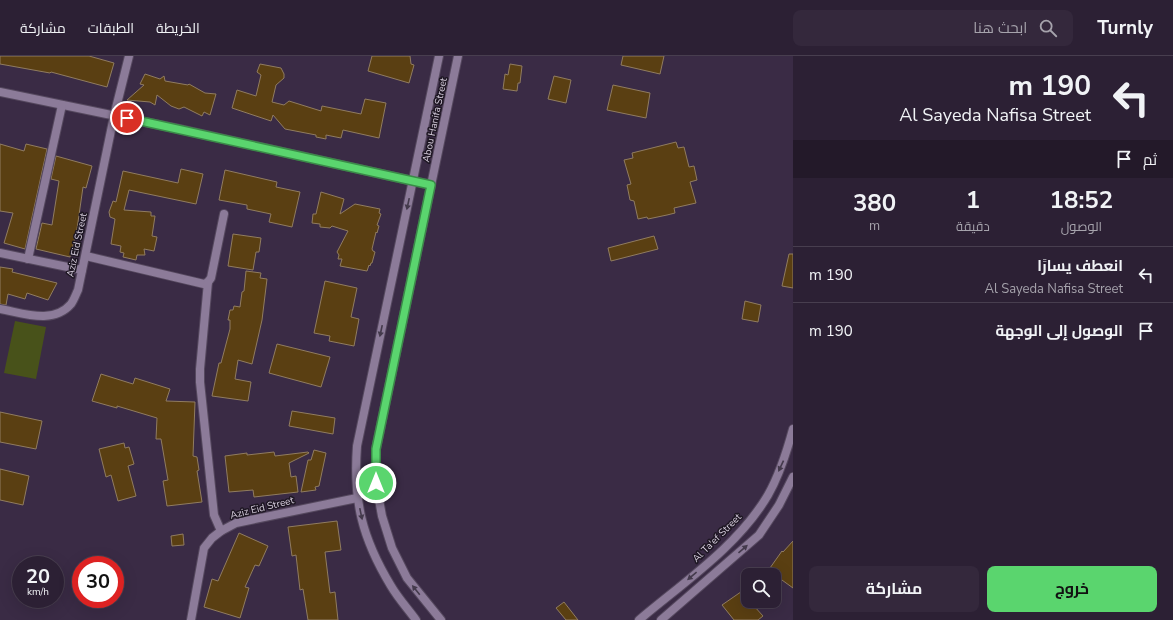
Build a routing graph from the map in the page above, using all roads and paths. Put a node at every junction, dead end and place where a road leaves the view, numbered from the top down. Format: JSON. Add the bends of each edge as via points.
{"nodes":[{"id":1,"x":128,"y":56,"type":"edge"},
{"id":2,"x":438,"y":56,"type":"edge"},
{"id":3,"x":458,"y":56,"type":"edge"},
{"id":4,"x":0,"y":92,"type":"edge"},
{"id":5,"x":62,"y":105,"type":"junction"},
{"id":6,"x":114,"y":116,"type":"junction"},
{"id":7,"x":413,"y":180,"type":"junction"},
{"id":8,"x":431,"y":185,"type":"junction"},
{"id":9,"x":224,"y":214,"type":"dead end"},
{"id":10,"x":0,"y":253,"type":"edge"},
{"id":11,"x":86,"y":256,"type":"junction"},
{"id":12,"x":28,"y":259,"type":"junction"},
{"id":13,"x":82,"y":270,"type":"junction"},
{"id":14,"x":208,"y":282,"type":"junction"},
{"id":15,"x":0,"y":309,"type":"edge"},
{"id":16,"x":793,"y":429,"type":"edge"},
{"id":17,"x":793,"y":477,"type":"edge"},
{"id":18,"x":357,"y":498,"type":"junction"},
{"id":19,"x":221,"y":530,"type":"junction"},
{"id":20,"x":191,"y":620,"type":"edge"},
{"id":21,"x":416,"y":620,"type":"edge"},
{"id":22,"x":441,"y":620,"type":"edge"},
{"id":23,"x":639,"y":620,"type":"edge"},
{"id":24,"x":661,"y":620,"type":"edge"}],
"edges":[{"from":1,"to":6,"type":"street","name":"Aziz Eid Street"},
{"from":2,"to":7,"type":"street","name":"Abou Hanifa Street"},
{"from":3,"to":8,"type":"street","name":"Abou Hanifa Street"},
{"from":4,"to":5,"type":"street"},
{"from":5,"to":6,"type":"street"},
{"from":5,"to":12,"type":"street"},
{"from":6,"to":7,"type":"street"},
{"from":6,"to":11,"type":"street","name":"Aziz Eid Street"},
{"from":7,"to":8,"type":"street"},
{"from":7,"to":18,"type":"street","name":"Abou Hanifa Street","one_way":true,"via":[[357,446]]},
{"from":22,"to":8,"type":"street","name":"Abou Hanifa Street","one_way":true,"via":[[407,578],[392,548],[382,516],[376,483],[376,449]]},
{"from":9,"to":14,"type":"street","via":[[211,278]]},
{"from":10,"to":12,"type":"street"},
{"from":11,"to":13,"type":"street","name":"Aziz Eid Street"},
{"from":11,"to":14,"type":"street","via":[[204,284]]},
{"from":12,"to":13,"type":"street"},
{"from":13,"to":15,"type":"street","name":"Aziz Eid Street","via":[[78,290],[71,304],[58,313],[43,317]]},
{"from":14,"to":19,"type":"street","via":[[200,382],[214,515]]},
{"from":16,"to":23,"type":"street","name":"Al Ta'ef Street","one_way":true,"via":[[786,456],[768,494],[744,528],[714,558]]},
{"from":24,"to":17,"type":"street","one_way":true,"via":[[759,535],[779,505]]},
{"from":18,"to":19,"type":"street","name":"Aziz Eid Street","via":[[236,523]]},
{"from":18,"to":21,"type":"street","name":"Abou Hanifa Street","one_way":true,"via":[[364,528],[376,558],[391,587]]},
{"from":19,"to":20,"type":"street","name":"Aziz Eid Street","via":[[204,548]]}]}
